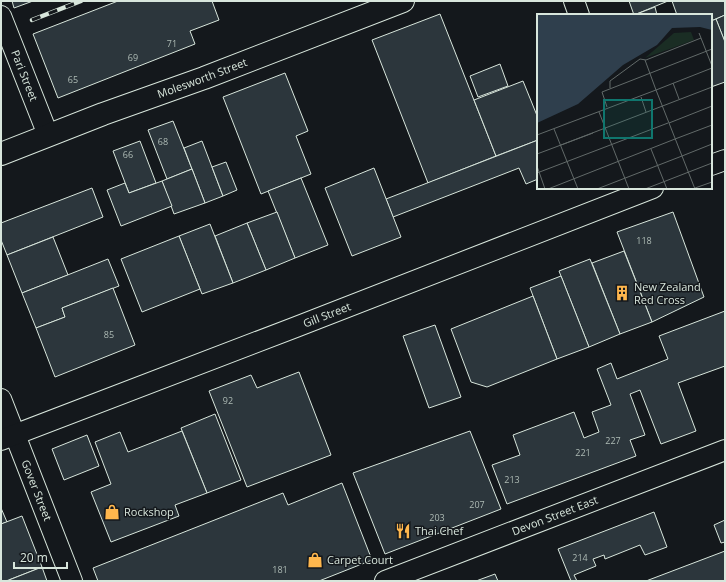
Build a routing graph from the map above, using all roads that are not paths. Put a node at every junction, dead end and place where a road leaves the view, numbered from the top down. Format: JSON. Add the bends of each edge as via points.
{"nodes":[{"id":1,"x":402,"y":1,"type":"edge"},
{"id":2,"x":574,"y":1,"type":"edge"},
{"id":3,"x":579,"y":14,"type":"edge"},
{"id":4,"x":1,"y":16,"type":"edge"},
{"id":5,"x":48,"y":135,"type":"junction"},
{"id":6,"x":1,"y":154,"type":"edge"},
{"id":7,"x":725,"y":160,"type":"edge"},
{"id":8,"x":712,"y":165,"type":"edge"},
{"id":9,"x":648,"y":189,"type":"edge"},
{"id":10,"x":1,"y":399,"type":"edge"},
{"id":11,"x":8,"y":438,"type":"edge"},
{"id":12,"x":725,"y":450,"type":"edge"},
{"id":13,"x":72,"y":581,"type":"edge"},
{"id":14,"x":386,"y":581,"type":"edge"}],
"edges":[{"from":1,"to":5,"type":"highway","name":"Molesworth Street"},
{"from":2,"to":3,"type":"street"},
{"from":4,"to":5,"type":"street","name":"Pari Street"},
{"from":5,"to":6,"type":"highway","name":"Molesworth Street"},
{"from":7,"to":8,"type":"street"},
{"from":9,"to":11,"type":"street","name":"Gill Street"},
{"from":10,"to":11,"type":"street","name":"Gover Street"},
{"from":11,"to":13,"type":"street","name":"Gover Street"},
{"from":12,"to":14,"type":"street","name":"Devon Street East"}]}
